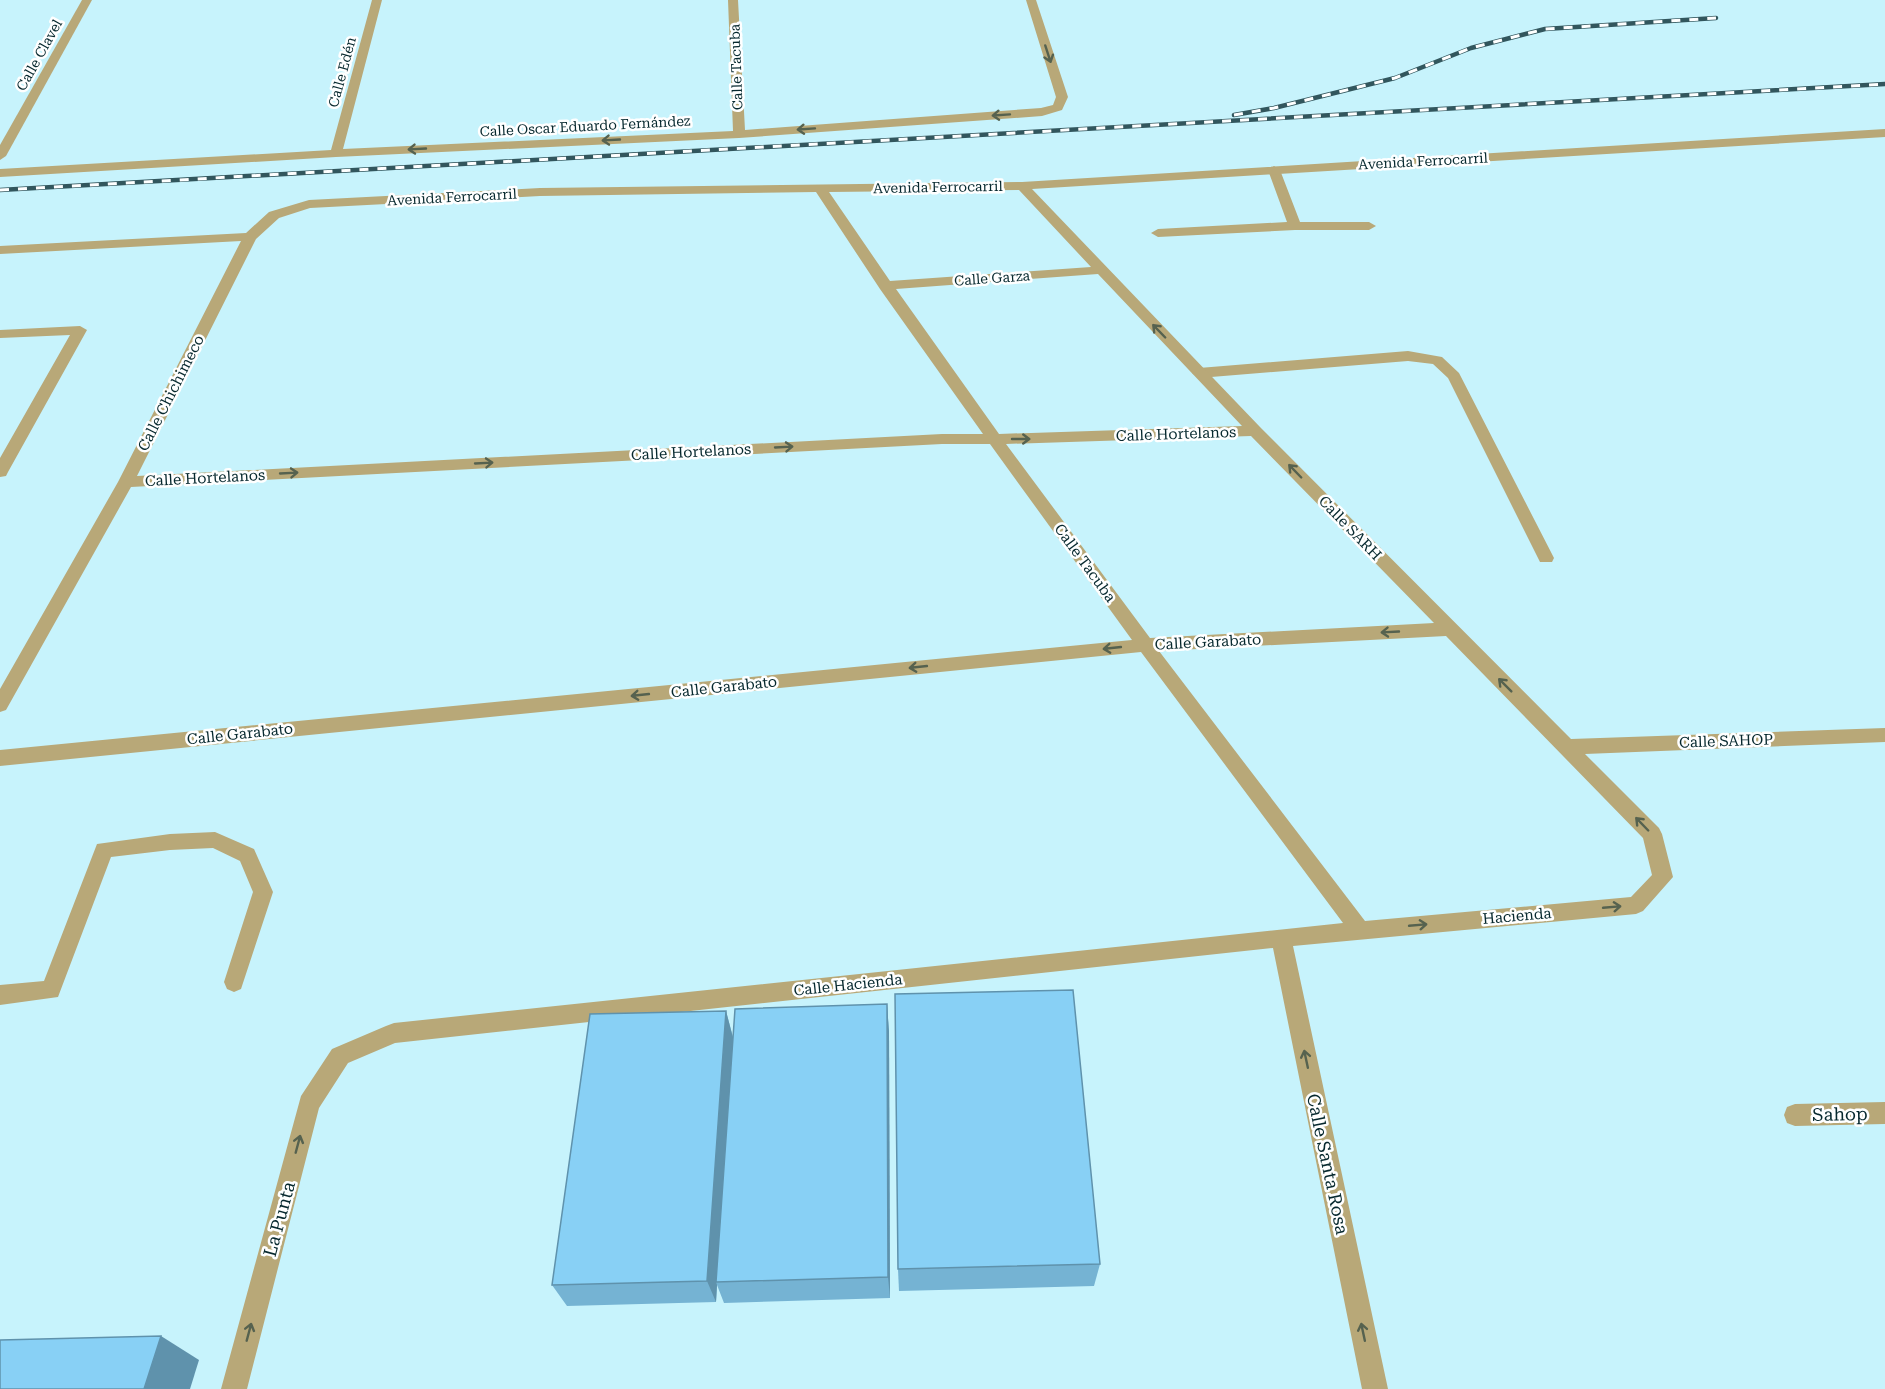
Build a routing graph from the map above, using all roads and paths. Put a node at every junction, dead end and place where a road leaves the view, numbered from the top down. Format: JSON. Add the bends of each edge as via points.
{"nodes":[{"id":1,"x":87,"y":0,"type":"edge"},
{"id":2,"x":377,"y":0,"type":"edge"},
{"id":3,"x":733,"y":0,"type":"edge"},
{"id":4,"x":1031,"y":0,"type":"edge"},
{"id":5,"x":1885,"y":133,"type":"edge"},
{"id":6,"x":739,"y":134,"type":"junction"},
{"id":7,"x":336,"y":153,"type":"junction"},
{"id":8,"x":0,"y":156,"type":"edge"},
{"id":9,"x":1274,"y":170,"type":"junction"},
{"id":10,"x":0,"y":173,"type":"edge"},
{"id":11,"x":1022,"y":186,"type":"junction"},
{"id":12,"x":820,"y":189,"type":"junction"},
{"id":13,"x":1295,"y":226,"type":"junction"},
{"id":14,"x":1369,"y":226,"type":"dead end"},
{"id":15,"x":1158,"y":233,"type":"dead end"},
{"id":16,"x":250,"y":237,"type":"junction"},
{"id":17,"x":0,"y":250,"type":"edge"},
{"id":18,"x":1100,"y":270,"type":"junction"},
{"id":19,"x":885,"y":286,"type":"junction"},
{"id":20,"x":0,"y":334,"type":"edge"},
{"id":21,"x":1199,"y":373,"type":"junction"},
{"id":22,"x":1255,"y":431,"type":"junction"},
{"id":23,"x":995,"y":439,"type":"junction"},
{"id":24,"x":0,"y":472,"type":"edge"},
{"id":25,"x":126,"y":482,"type":"junction"},
{"id":26,"x":1546,"y":558,"type":"dead end"},
{"id":27,"x":1449,"y":629,"type":"junction"},
{"id":28,"x":1145,"y":645,"type":"junction"},
{"id":29,"x":0,"y":705,"type":"edge"},
{"id":30,"x":1885,"y":735,"type":"edge"},
{"id":31,"x":1567,"y":747,"type":"junction"},
{"id":32,"x":0,"y":758,"type":"edge"},
{"id":33,"x":1663,"y":877,"type":"joint"},
{"id":34,"x":1360,"y":930,"type":"junction"},
{"id":35,"x":1281,"y":938,"type":"junction"},
{"id":36,"x":234,"y":982,"type":"dead end"},
{"id":37,"x":0,"y":995,"type":"edge"},
{"id":38,"x":340,"y":1056,"type":"joint"},
{"id":39,"x":1885,"y":1113,"type":"edge"},
{"id":40,"x":1795,"y":1115,"type":"dead end"},
{"id":41,"x":234,"y":1389,"type":"edge"},
{"id":42,"x":1375,"y":1389,"type":"edge"}],
"edges":[{"from":1,"to":8,"type":"street","name":"Calle Clavel"},
{"from":2,"to":7,"type":"street","name":"Calle Edén"},
{"from":3,"to":6,"type":"street","name":"Calle Tacuba"},
{"from":4,"to":6,"type":"street","name":"Calle Oscar Eduardo Fernández","one_way":true,"via":[[1062,97],[1058,107],[1042,112]]},
{"from":5,"to":9,"type":"street","name":"Avenida Ferrocarril"},
{"from":6,"to":7,"type":"street","name":"Calle Oscar Eduardo Fernández","one_way":true},
{"from":7,"to":10,"type":"street","name":"Calle Oscar Eduardo Fernández"},
{"from":9,"to":11,"type":"street","name":"Avenida Ferrocarril"},
{"from":9,"to":13,"type":"street"},
{"from":11,"to":12,"type":"street","name":"Avenida Ferrocarril"},
{"from":11,"to":18,"type":"street","name":"Calle SARH"},
{"from":12,"to":16,"type":"street","name":"Avenida Ferrocarril","via":[[540,192],[309,204],[274,215]]},
{"from":12,"to":19,"type":"street","name":"Calle Tacuba"},
{"from":13,"to":14,"type":"street"},
{"from":13,"to":15,"type":"street"},
{"from":16,"to":17,"type":"street"},
{"from":16,"to":25,"type":"street","name":"Calle Chichimeco"},
{"from":18,"to":19,"type":"street","name":"Calle Garza"},
{"from":21,"to":18,"type":"street","name":"Calle SARH","one_way":true},
{"from":19,"to":23,"type":"street","name":"Calle Tacuba"},
{"from":20,"to":24,"type":"street","via":[[80,330]]},
{"from":21,"to":22,"type":"street","name":"Calle SARH"},
{"from":21,"to":26,"type":"street","via":[[1408,356],[1437,360],[1454,376]]},
{"from":23,"to":22,"type":"street","name":"Calle Hortelanos","one_way":true},
{"from":27,"to":22,"type":"street","name":"Calle SARH","one_way":true},
{"from":25,"to":23,"type":"street","name":"Calle Hortelanos","one_way":true},
{"from":23,"to":28,"type":"street","name":"Calle Tacuba"},
{"from":25,"to":29,"type":"street","name":"Calle Chichimeco"},
{"from":27,"to":28,"type":"street","name":"Calle Garabato","one_way":true},
{"from":31,"to":27,"type":"street","name":"Calle SARH","one_way":true},
{"from":28,"to":32,"type":"street","name":"Calle Garabato","one_way":true},
{"from":28,"to":34,"type":"street","name":"Calle Tacuba"},
{"from":30,"to":31,"type":"street","name":"Calle SAHOP"},
{"from":33,"to":31,"type":"street","name":"Calle SARH","one_way":true,"via":[[1652,834]]},
{"from":34,"to":33,"type":"street","name":"Hacienda","one_way":true,"via":[[1636,905]]},
{"from":34,"to":35,"type":"street","name":"Calle Hacienda"},
{"from":35,"to":38,"type":"street","name":"Calle Hacienda","via":[[394,1033]]},
{"from":42,"to":35,"type":"street","name":"Calle Santa Rosa","one_way":true},
{"from":36,"to":37,"type":"street","via":[[263,892],[247,855],[215,840],[170,842],[104,850],[51,990]]},
{"from":41,"to":38,"type":"street","name":"La Punta","one_way":true,"via":[[309,1104]]},
{"from":39,"to":40,"type":"street","name":"Sahop"}]}
